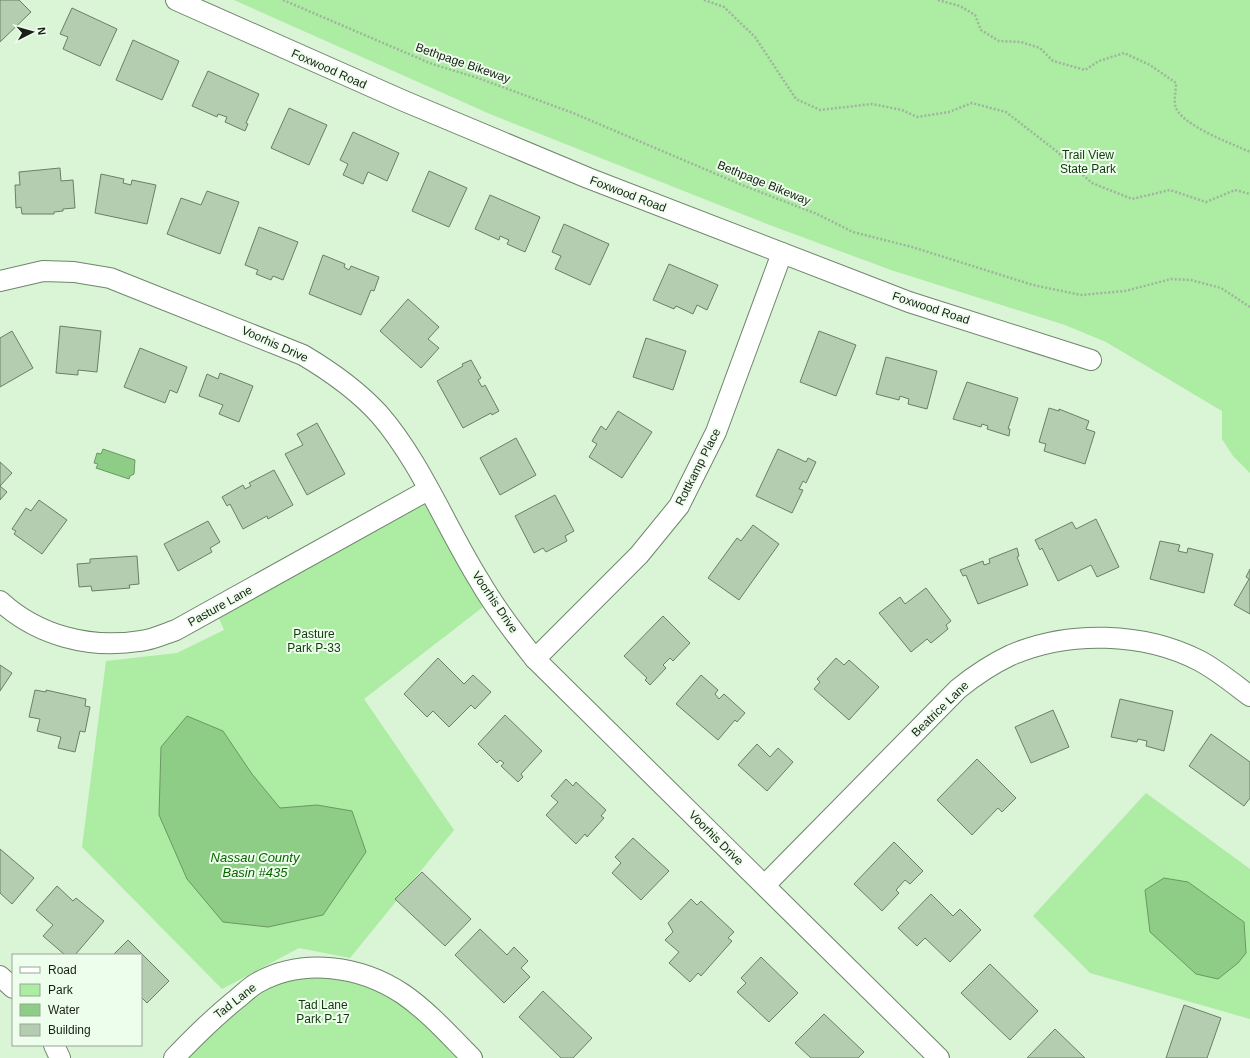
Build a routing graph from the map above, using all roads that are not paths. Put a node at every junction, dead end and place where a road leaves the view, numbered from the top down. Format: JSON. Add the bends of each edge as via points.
{"nodes":[{"id":1,"x":176,"y":0,"type":"edge"},
{"id":2,"x":782,"y":253,"type":"junction"},
{"id":3,"x":0,"y":281,"type":"edge"},
{"id":4,"x":1091,"y":360,"type":"dead end"},
{"id":5,"x":428,"y":490,"type":"junction"},
{"id":6,"x":0,"y":602,"type":"edge"},
{"id":7,"x":535,"y":659,"type":"junction"},
{"id":8,"x":1250,"y":696,"type":"edge"},
{"id":9,"x":765,"y":885,"type":"junction"},
{"id":10,"x":0,"y":976,"type":"edge"},
{"id":11,"x":12,"y":987,"type":"edge"},
{"id":12,"x":54,"y":1046,"type":"edge"},
{"id":13,"x":60,"y":1058,"type":"edge"},
{"id":14,"x":174,"y":1058,"type":"edge"},
{"id":15,"x":472,"y":1058,"type":"edge"},
{"id":16,"x":939,"y":1058,"type":"edge"}],
"edges":[{"from":1,"to":2,"type":"street","name":"Foxwood Road","via":[[404,102],[588,178]]},
{"from":2,"to":4,"type":"street","name":"Foxwood Road","via":[[909,302]]},
{"from":2,"to":7,"type":"street","name":"Rottkamp Place","via":[[716,432],[680,506],[639,555]]},
{"from":3,"to":5,"type":"street","name":"Voorhis Drive","via":[[43,271],[74,272],[110,278],[302,355],[354,390],[379,414],[406,452]]},
{"from":5,"to":6,"type":"street","name":"Pasture Lane","via":[[176,630],[142,641],[102,644],[62,637],[32,625]]},
{"from":5,"to":7,"type":"street","name":"Voorhis Drive","via":[[479,580],[507,624]]},
{"from":7,"to":9,"type":"street","name":"Voorhis Drive"},
{"from":8,"to":9,"type":"street","name":"Beatrice Lane","via":[[1200,661],[1159,645],[1114,638],[1057,641],[1011,655],[958,689]]},
{"from":9,"to":16,"type":"street","name":"Voorhis Drive"},
{"from":10,"to":11,"type":"street"},
{"from":12,"to":13,"type":"street"},
{"from":14,"to":15,"type":"street","name":"Tad Lane","via":[[208,1022],[257,983],[295,968],[324,967],[347,970],[377,980],[403,994]]}]}
